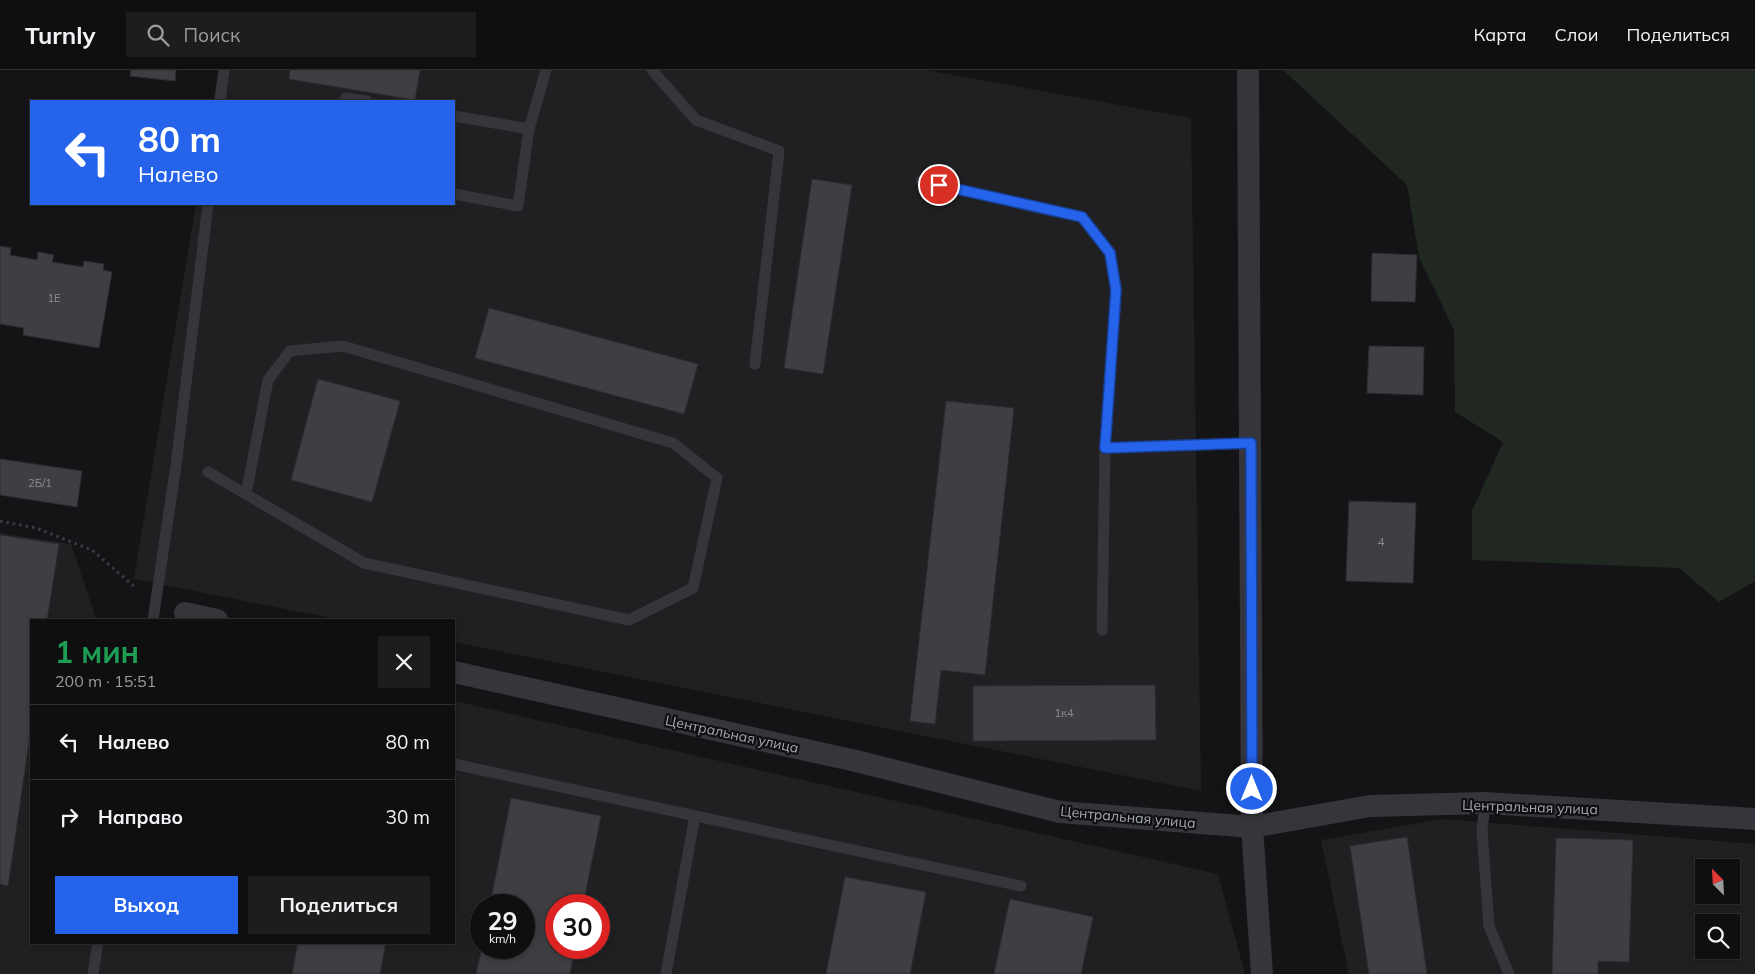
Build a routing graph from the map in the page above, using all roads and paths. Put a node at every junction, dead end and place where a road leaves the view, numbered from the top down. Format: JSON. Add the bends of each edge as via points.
{"nodes":[{"id":1,"x":224,"y":70,"type":"edge"},
{"id":2,"x":546,"y":70,"type":"edge"},
{"id":3,"x":652,"y":70,"type":"edge"},
{"id":4,"x":1248,"y":70,"type":"edge"},
{"id":5,"x":220,"y":100,"type":"edge"},
{"id":6,"x":345,"y":100,"type":"edge"},
{"id":7,"x":360,"y":100,"type":"edge"},
{"id":8,"x":455,"y":116,"type":"edge"},
{"id":9,"x":529,"y":129,"type":"junction"},
{"id":10,"x":921,"y":181,"type":"dead end"},
{"id":11,"x":455,"y":194,"type":"edge"},
{"id":12,"x":208,"y":205,"type":"edge"},
{"id":13,"x":754,"y":364,"type":"dead end"},
{"id":14,"x":1251,"y":443,"type":"junction"},
{"id":15,"x":1105,"y":448,"type":"junction"},
{"id":16,"x":208,"y":472,"type":"dead end"},
{"id":17,"x":246,"y":494,"type":"junction"},
{"id":18,"x":0,"y":521,"type":"edge"},
{"id":19,"x":156,"y":604,"type":"junction"},
{"id":20,"x":185,"y":613,"type":"dead end"},
{"id":21,"x":154,"y":619,"type":"edge"},
{"id":22,"x":212,"y":619,"type":"edge"},
{"id":23,"x":1102,"y":630,"type":"dead end"},
{"id":24,"x":455,"y":672,"type":"edge"},
{"id":25,"x":455,"y":764,"type":"edge"},
{"id":26,"x":1485,"y":803,"type":"junction"},
{"id":27,"x":695,"y":816,"type":"junction"},
{"id":28,"x":1755,"y":819,"type":"edge"},
{"id":29,"x":1252,"y":827,"type":"junction"},
{"id":30,"x":1021,"y":886,"type":"dead end"},
{"id":31,"x":98,"y":944,"type":"edge"},
{"id":32,"x":93,"y":974,"type":"edge"},
{"id":33,"x":666,"y":974,"type":"edge"},
{"id":34,"x":1262,"y":974,"type":"edge"},
{"id":35,"x":1509,"y":974,"type":"edge"}],
"edges":[{"from":1,"to":5,"type":"lane"},
{"from":2,"to":9,"type":"lane"},
{"from":3,"to":13,"type":"lane","via":[[696,120],[779,151]]},
{"from":4,"to":14,"type":"street"},
{"from":6,"to":7,"type":"lane"},
{"from":8,"to":9,"type":"lane"},
{"from":9,"to":11,"type":"lane","via":[[518,206]]},
{"from":10,"to":15,"type":"lane","via":[[1082,217],[1110,253],[1116,290]]},
{"from":12,"to":19,"type":"lane"},
{"from":14,"to":15,"type":"lane"},
{"from":14,"to":29,"type":"street"},
{"from":15,"to":23,"type":"lane"},
{"from":16,"to":17,"type":"lane"},
{"from":17,"to":17,"type":"lane","via":[[364,563],[629,620],[693,588],[717,478],[672,443],[342,346],[290,351],[268,380]]},
{"from":18,"to":19,"type":"path","via":[[36,528],[92,550]]},
{"from":19,"to":21,"type":"lane"},
{"from":20,"to":22,"type":"street"},
{"from":24,"to":29,"type":"street","name":"Центральная улица","via":[[856,762],[1060,812]]},
{"from":25,"to":27,"type":"lane"},
{"from":26,"to":28,"type":"street","name":"Центральная улица"},
{"from":26,"to":29,"type":"street","name":"Центральная улица","via":[[1370,806]]},
{"from":26,"to":35,"type":"lane","via":[[1482,831],[1489,926]]},
{"from":27,"to":30,"type":"lane"},
{"from":27,"to":33,"type":"lane"},
{"from":29,"to":34,"type":"street"},
{"from":31,"to":32,"type":"lane"}]}
